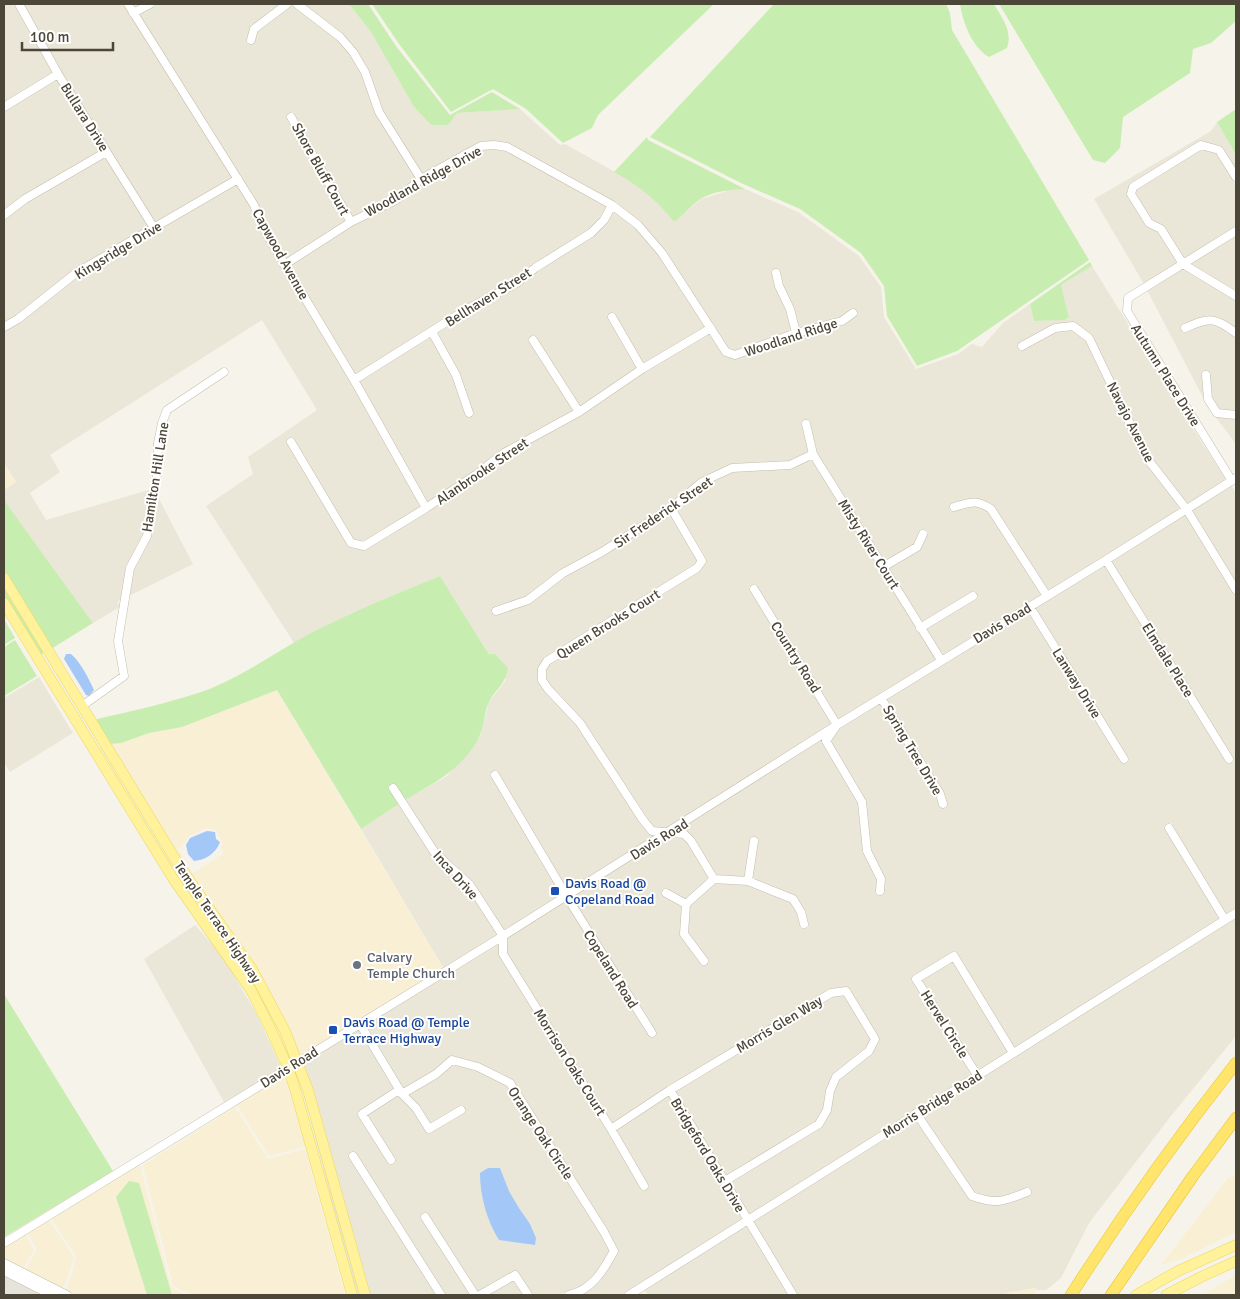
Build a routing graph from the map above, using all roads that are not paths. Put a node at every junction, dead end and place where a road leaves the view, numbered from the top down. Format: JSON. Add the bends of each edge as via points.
{"nodes":[{"id":1,"x":19,"y":4,"type":"edge"},
{"id":2,"x":128,"y":4,"type":"edge"},
{"id":3,"x":150,"y":4,"type":"edge"},
{"id":4,"x":288,"y":4,"type":"edge"},
{"id":5,"x":297,"y":4,"type":"edge"},
{"id":6,"x":133,"y":13,"type":"junction"},
{"id":7,"x":251,"y":40,"type":"dead end"},
{"id":8,"x":58,"y":74,"type":"junction"},
{"id":9,"x":4,"y":107,"type":"edge"},
{"id":10,"x":292,"y":116,"type":"dead end"},
{"id":11,"x":106,"y":152,"type":"junction"},
{"id":12,"x":1236,"y":177,"type":"edge"},
{"id":13,"x":238,"y":179,"type":"junction"},
{"id":14,"x":421,"y":180,"type":"junction"},
{"id":15,"x":612,"y":205,"type":"junction"},
{"id":16,"x":4,"y":215,"type":"edge"},
{"id":17,"x":351,"y":222,"type":"junction"},
{"id":18,"x":154,"y":228,"type":"junction"},
{"id":19,"x":1236,"y":231,"type":"edge"},
{"id":20,"x":1183,"y":264,"type":"junction"},
{"id":21,"x":284,"y":265,"type":"junction"},
{"id":22,"x":776,"y":273,"type":"dead end"},
{"id":23,"x":1236,"y":296,"type":"edge"},
{"id":24,"x":853,"y":313,"type":"dead end"},
{"id":25,"x":612,"y":317,"type":"dead end"},
{"id":26,"x":4,"y":327,"type":"edge"},
{"id":27,"x":711,"y":328,"type":"junction"},
{"id":28,"x":1184,"y":328,"type":"dead end"},
{"id":29,"x":432,"y":332,"type":"junction"},
{"id":30,"x":796,"y":333,"type":"junction"},
{"id":31,"x":1236,"y":333,"type":"edge"},
{"id":32,"x":533,"y":340,"type":"dead end"},
{"id":33,"x":1022,"y":346,"type":"dead end"},
{"id":34,"x":642,"y":370,"type":"junction"},
{"id":35,"x":224,"y":372,"type":"dead end"},
{"id":36,"x":1206,"y":375,"type":"dead end"},
{"id":37,"x":354,"y":380,"type":"junction"},
{"id":38,"x":579,"y":412,"type":"junction"},
{"id":39,"x":469,"y":413,"type":"dead end"},
{"id":40,"x":1236,"y":415,"type":"edge"},
{"id":41,"x":806,"y":424,"type":"dead end"},
{"id":42,"x":291,"y":442,"type":"dead end"},
{"id":43,"x":813,"y":454,"type":"junction"},
{"id":44,"x":1234,"y":480,"type":"edge"},
{"id":45,"x":954,"y":507,"type":"dead end"},
{"id":46,"x":426,"y":508,"type":"junction"},
{"id":47,"x":671,"y":508,"type":"junction"},
{"id":48,"x":1187,"y":510,"type":"junction"},
{"id":49,"x":923,"y":534,"type":"dead end"},
{"id":50,"x":1106,"y":560,"type":"junction"},
{"id":51,"x":884,"y":568,"type":"junction"},
{"id":52,"x":4,"y":578,"type":"edge"},
{"id":53,"x":754,"y":589,"type":"dead end"},
{"id":54,"x":1236,"y":590,"type":"edge"},
{"id":55,"x":973,"y":596,"type":"dead end"},
{"id":56,"x":1047,"y":596,"type":"junction"},
{"id":57,"x":4,"y":603,"type":"edge"},
{"id":58,"x":1030,"y":607,"type":"junction"},
{"id":59,"x":496,"y":611,"type":"dead end"},
{"id":60,"x":920,"y":628,"type":"junction"},
{"id":61,"x":49,"y":653,"type":"junction"},
{"id":62,"x":38,"y":660,"type":"junction"},
{"id":63,"x":942,"y":660,"type":"junction"},
{"id":64,"x":881,"y":698,"type":"junction"},
{"id":65,"x":82,"y":706,"type":"junction"},
{"id":66,"x":837,"y":725,"type":"junction"},
{"id":67,"x":1124,"y":759,"type":"dead end"},
{"id":68,"x":1229,"y":759,"type":"dead end"},
{"id":69,"x":495,"y":775,"type":"dead end"},
{"id":70,"x":393,"y":788,"type":"dead end"},
{"id":71,"x":943,"y":804,"type":"dead end"},
{"id":72,"x":1169,"y":828,"type":"dead end"},
{"id":73,"x":669,"y":833,"type":"junction"},
{"id":74,"x":754,"y":841,"type":"dead end"},
{"id":75,"x":714,"y":879,"type":"junction"},
{"id":76,"x":748,"y":881,"type":"junction"},
{"id":77,"x":880,"y":891,"type":"dead end"},
{"id":78,"x":666,"y":893,"type":"dead end"},
{"id":79,"x":567,"y":897,"type":"junction"},
{"id":80,"x":686,"y":904,"type":"junction"},
{"id":81,"x":1236,"y":913,"type":"edge"},
{"id":82,"x":1225,"y":920,"type":"junction"},
{"id":83,"x":804,"y":924,"type":"dead end"},
{"id":84,"x":504,"y":936,"type":"junction"},
{"id":85,"x":704,"y":961,"type":"dead end"},
{"id":86,"x":360,"y":1024,"type":"junction"},
{"id":87,"x":652,"y":1034,"type":"dead end"},
{"id":88,"x":1013,"y":1053,"type":"junction"},
{"id":89,"x":298,"y":1062,"type":"junction"},
{"id":90,"x":1236,"y":1063,"type":"edge"},
{"id":91,"x":288,"y":1068,"type":"junction"},
{"id":92,"x":977,"y":1075,"type":"junction"},
{"id":93,"x":670,"y":1090,"type":"junction"},
{"id":94,"x":400,"y":1092,"type":"junction"},
{"id":95,"x":461,"y":1110,"type":"dead end"},
{"id":96,"x":916,"y":1114,"type":"junction"},
{"id":97,"x":1236,"y":1118,"type":"edge"},
{"id":98,"x":611,"y":1129,"type":"junction"},
{"id":99,"x":353,"y":1156,"type":"dead end"},
{"id":100,"x":390,"y":1160,"type":"dead end"},
{"id":101,"x":725,"y":1181,"type":"junction"},
{"id":102,"x":644,"y":1186,"type":"dead end"},
{"id":103,"x":1027,"y":1192,"type":"dead end"},
{"id":104,"x":425,"y":1217,"type":"dead end"},
{"id":105,"x":747,"y":1220,"type":"junction"},
{"id":106,"x":4,"y":1243,"type":"edge"},
{"id":107,"x":1236,"y":1245,"type":"edge"},
{"id":108,"x":1236,"y":1261,"type":"edge"},
{"id":109,"x":4,"y":1263,"type":"edge"},
{"id":110,"x":4,"y":1271,"type":"edge"},
{"id":111,"x":642,"y":1292,"type":"edge"},
{"id":112,"x":51,"y":1295,"type":"edge"},
{"id":113,"x":67,"y":1295,"type":"edge"},
{"id":114,"x":352,"y":1295,"type":"edge"},
{"id":115,"x":365,"y":1295,"type":"edge"},
{"id":116,"x":441,"y":1295,"type":"edge"},
{"id":117,"x":475,"y":1295,"type":"edge"},
{"id":118,"x":480,"y":1295,"type":"edge"},
{"id":119,"x":528,"y":1295,"type":"edge"},
{"id":120,"x":575,"y":1295,"type":"edge"},
{"id":121,"x":629,"y":1295,"type":"edge"},
{"id":122,"x":793,"y":1295,"type":"edge"},
{"id":123,"x":1071,"y":1295,"type":"edge"},
{"id":124,"x":1112,"y":1295,"type":"edge"},
{"id":125,"x":1136,"y":1295,"type":"edge"},
{"id":126,"x":1166,"y":1295,"type":"edge"}],
"edges":[{"from":1,"to":8,"type":"street","name":"Bullara Drive"},
{"from":2,"to":6,"type":"street","name":"Capwood Avenue"},
{"from":3,"to":6,"type":"street"},
{"from":4,"to":7,"type":"street","via":[[254,29]]},
{"from":5,"to":14,"type":"street","via":[[340,37],[353,52],[365,72],[379,112]]},
{"from":6,"to":13,"type":"street","name":"Capwood Avenue"},
{"from":8,"to":9,"type":"street"},
{"from":8,"to":11,"type":"street","name":"Bullara Drive"},
{"from":10,"to":17,"type":"street","name":"Shore Bluff Court"},
{"from":11,"to":16,"type":"street","via":[[25,199]]},
{"from":11,"to":18,"type":"street","name":"Bullara Drive"},
{"from":12,"to":20,"type":"street","via":[[1219,150],[1201,146],[1133,187],[1131,194],[1149,223],[1161,229]]},
{"from":13,"to":18,"type":"street","name":"Kingsridge Drive"},
{"from":13,"to":21,"type":"street","name":"Capwood Avenue"},
{"from":14,"to":15,"type":"street","name":"Woodland Ridge Drive","via":[[480,146],[494,145],[507,147]]},
{"from":14,"to":17,"type":"street","name":"Woodland Ridge Drive","via":[[396,200]]},
{"from":15,"to":27,"type":"street","name":"Woodland Ridge Drive","via":[[638,225],[662,253]]},
{"from":15,"to":29,"type":"street","name":"Bellhaven Street","via":[[604,220],[591,233],[517,283]]},
{"from":17,"to":21,"type":"street","name":"Woodland Ridge Drive"},
{"from":18,"to":26,"type":"street","name":"Kingsridge Drive","via":[[76,273]]},
{"from":19,"to":20,"type":"street","name":"Autumn Place Drive"},
{"from":20,"to":23,"type":"street"},
{"from":20,"to":44,"type":"street","name":"Autumn Place Drive","via":[[1128,298],[1127,311]]},
{"from":21,"to":37,"type":"street","name":"Capwood Avenue"},
{"from":22,"to":30,"type":"street"},
{"from":24,"to":30,"type":"street","name":"Woodland Ridge","via":[[842,321]]},
{"from":25,"to":34,"type":"street"},
{"from":27,"to":30,"type":"street","name":"Woodland Ridge","via":[[726,352],[735,355]]},
{"from":27,"to":34,"type":"street","name":"Alanbrooke Street"},
{"from":28,"to":31,"type":"street","via":[[1205,319],[1222,323]]},
{"from":29,"to":37,"type":"street","name":"Bellhaven Street"},
{"from":29,"to":39,"type":"street","via":[[456,375]]},
{"from":32,"to":38,"type":"street"},
{"from":33,"to":48,"type":"street","name":"Navajo Avenue","via":[[1055,328],[1073,326],[1089,338],[1146,457]]},
{"from":34,"to":38,"type":"street","name":"Alanbrooke Street"},
{"from":35,"to":65,"type":"street","name":"Hamilton Hill Lane","via":[[167,410],[164,416],[147,536],[130,568],[118,641],[124,676]]},
{"from":36,"to":40,"type":"street","via":[[1208,399],[1216,413]]},
{"from":37,"to":46,"type":"street","name":"Capwood Avenue"},
{"from":38,"to":46,"type":"street","name":"Alanbrooke Street","via":[[504,452]]},
{"from":41,"to":43,"type":"street","name":"Misty River Court"},
{"from":42,"to":46,"type":"street","name":"Alanbrooke Street","via":[[351,543],[364,546]]},
{"from":43,"to":47,"type":"street","name":"Sir Frederick Street","via":[[790,466],[732,468],[702,482]]},
{"from":43,"to":51,"type":"street","name":"Misty River Court"},
{"from":44,"to":48,"type":"street","name":"Davis Road"},
{"from":45,"to":56,"type":"street","via":[[973,501],[991,509]]},
{"from":47,"to":59,"type":"street","name":"Sir Frederick Street","via":[[563,573],[528,600]]},
{"from":47,"to":73,"type":"street","name":"Queen Brooks Court","via":[[702,561],[697,568],[548,661],[542,669],[542,680],[580,723],[643,820],[652,831]]},
{"from":48,"to":50,"type":"street","name":"Davis Road"},
{"from":48,"to":54,"type":"street","name":"Navajo Avenue"},
{"from":49,"to":51,"type":"street","via":[[917,547]]},
{"from":50,"to":56,"type":"street","name":"Davis Road"},
{"from":50,"to":68,"type":"street","name":"Elmdale Place"},
{"from":51,"to":60,"type":"street","name":"Misty River Court"},
{"from":52,"to":61,"type":"main road","name":"Temple Terrace Highway"},
{"from":53,"to":66,"type":"street","name":"Country Road"},
{"from":55,"to":60,"type":"street"},
{"from":56,"to":58,"type":"street","name":"Davis Road"},
{"from":57,"to":62,"type":"main road","name":"Temple Terrace Highway"},
{"from":58,"to":63,"type":"street","name":"Davis Road"},
{"from":58,"to":67,"type":"street","name":"Lanway Drive"},
{"from":60,"to":63,"type":"street","name":"Misty River Court"},
{"from":61,"to":62,"type":"main road"},
{"from":61,"to":65,"type":"main road","name":"Temple Terrace Highway"},
{"from":62,"to":91,"type":"main road","name":"Temple Terrace Highway","via":[[172,878],[251,990]]},
{"from":63,"to":64,"type":"street","name":"Davis Road"},
{"from":64,"to":66,"type":"street","name":"Davis Road"},
{"from":64,"to":71,"type":"street","name":"Spring Tree Drive"},
{"from":65,"to":89,"type":"main road","name":"Temple Terrace Highway","via":[[180,867],[252,969]]},
{"from":66,"to":73,"type":"street","name":"Davis Road"},
{"from":66,"to":77,"type":"street","via":[[826,741],[862,802],[867,851],[881,879]]},
{"from":69,"to":79,"type":"street","name":"Copeland Road"},
{"from":70,"to":84,"type":"street","name":"Inca Drive","via":[[435,853],[470,886]]},
{"from":72,"to":82,"type":"street"},
{"from":73,"to":75,"type":"street","via":[[684,834],[692,841]]},
{"from":73,"to":79,"type":"street","name":"Davis Road"},
{"from":74,"to":76,"type":"street"},
{"from":75,"to":76,"type":"street"},
{"from":75,"to":80,"type":"street"},
{"from":76,"to":83,"type":"street","via":[[793,899]]},
{"from":78,"to":80,"type":"street"},
{"from":79,"to":84,"type":"street","name":"Davis Road"},
{"from":79,"to":87,"type":"street","name":"Copeland Road"},
{"from":80,"to":85,"type":"street","via":[[684,934]]},
{"from":81,"to":82,"type":"street","name":"Morris Bridge Road"},
{"from":82,"to":88,"type":"street","name":"Morris Bridge Road"},
{"from":84,"to":86,"type":"street","name":"Davis Road"},
{"from":84,"to":98,"type":"street","name":"Morrison Oaks Court","via":[[504,954]]},
{"from":86,"to":89,"type":"street","name":"Davis Road"},
{"from":86,"to":94,"type":"street"},
{"from":88,"to":92,"type":"street","name":"Morris Bridge Road"},
{"from":88,"to":92,"type":"street","name":"Hervel Circle","via":[[954,956],[916,978]]},
{"from":89,"to":91,"type":"street","name":"Davis Road"},
{"from":89,"to":115,"type":"main road","name":"Temple Terrace Highway","via":[[318,1122]]},
{"from":90,"to":123,"type":"highway","via":[[1147,1180]]},
{"from":91,"to":106,"type":"street","name":"Davis Road"},
{"from":91,"to":114,"type":"main road","name":"Temple Terrace Highway"},
{"from":92,"to":96,"type":"street","name":"Morris Bridge Road"},
{"from":93,"to":98,"type":"street","name":"Morris Glen Way"},
{"from":93,"to":101,"type":"street","name":"Bridgeford Oaks Drive"},
{"from":93,"to":101,"type":"street","name":"Morris Glen Way","via":[[831,993],[846,991],[875,1039],[870,1051],[836,1077],[827,1110],[819,1124]]},
{"from":94,"to":95,"type":"street","via":[[416,1108],[429,1129]]},
{"from":94,"to":100,"type":"street","via":[[362,1114]]},
{"from":94,"to":120,"type":"street","name":"Orange Oak Circle","via":[[436,1074],[452,1060],[478,1067],[510,1083],[614,1252],[596,1280]]},
{"from":96,"to":103,"type":"street","via":[[972,1196],[1001,1202]]},
{"from":96,"to":105,"type":"street","name":"Morris Bridge Road"},
{"from":97,"to":124,"type":"highway"},
{"from":98,"to":102,"type":"street","name":"Morrison Oaks Court"},
{"from":99,"to":116,"type":"street"},
{"from":101,"to":105,"type":"street","name":"Bridgeford Oaks Drive"},
{"from":104,"to":117,"type":"street"},
{"from":105,"to":111,"type":"street","name":"Morris Bridge Road"},
{"from":105,"to":122,"type":"street"},
{"from":107,"to":125,"type":"main road","via":[[1186,1267]]},
{"from":108,"to":126,"type":"main road"},
{"from":109,"to":113,"type":"street"},
{"from":110,"to":112,"type":"street"},
{"from":111,"to":121,"type":"street","name":"Morris Bridge Road"},
{"from":118,"to":119,"type":"street","via":[[516,1275]]}]}
